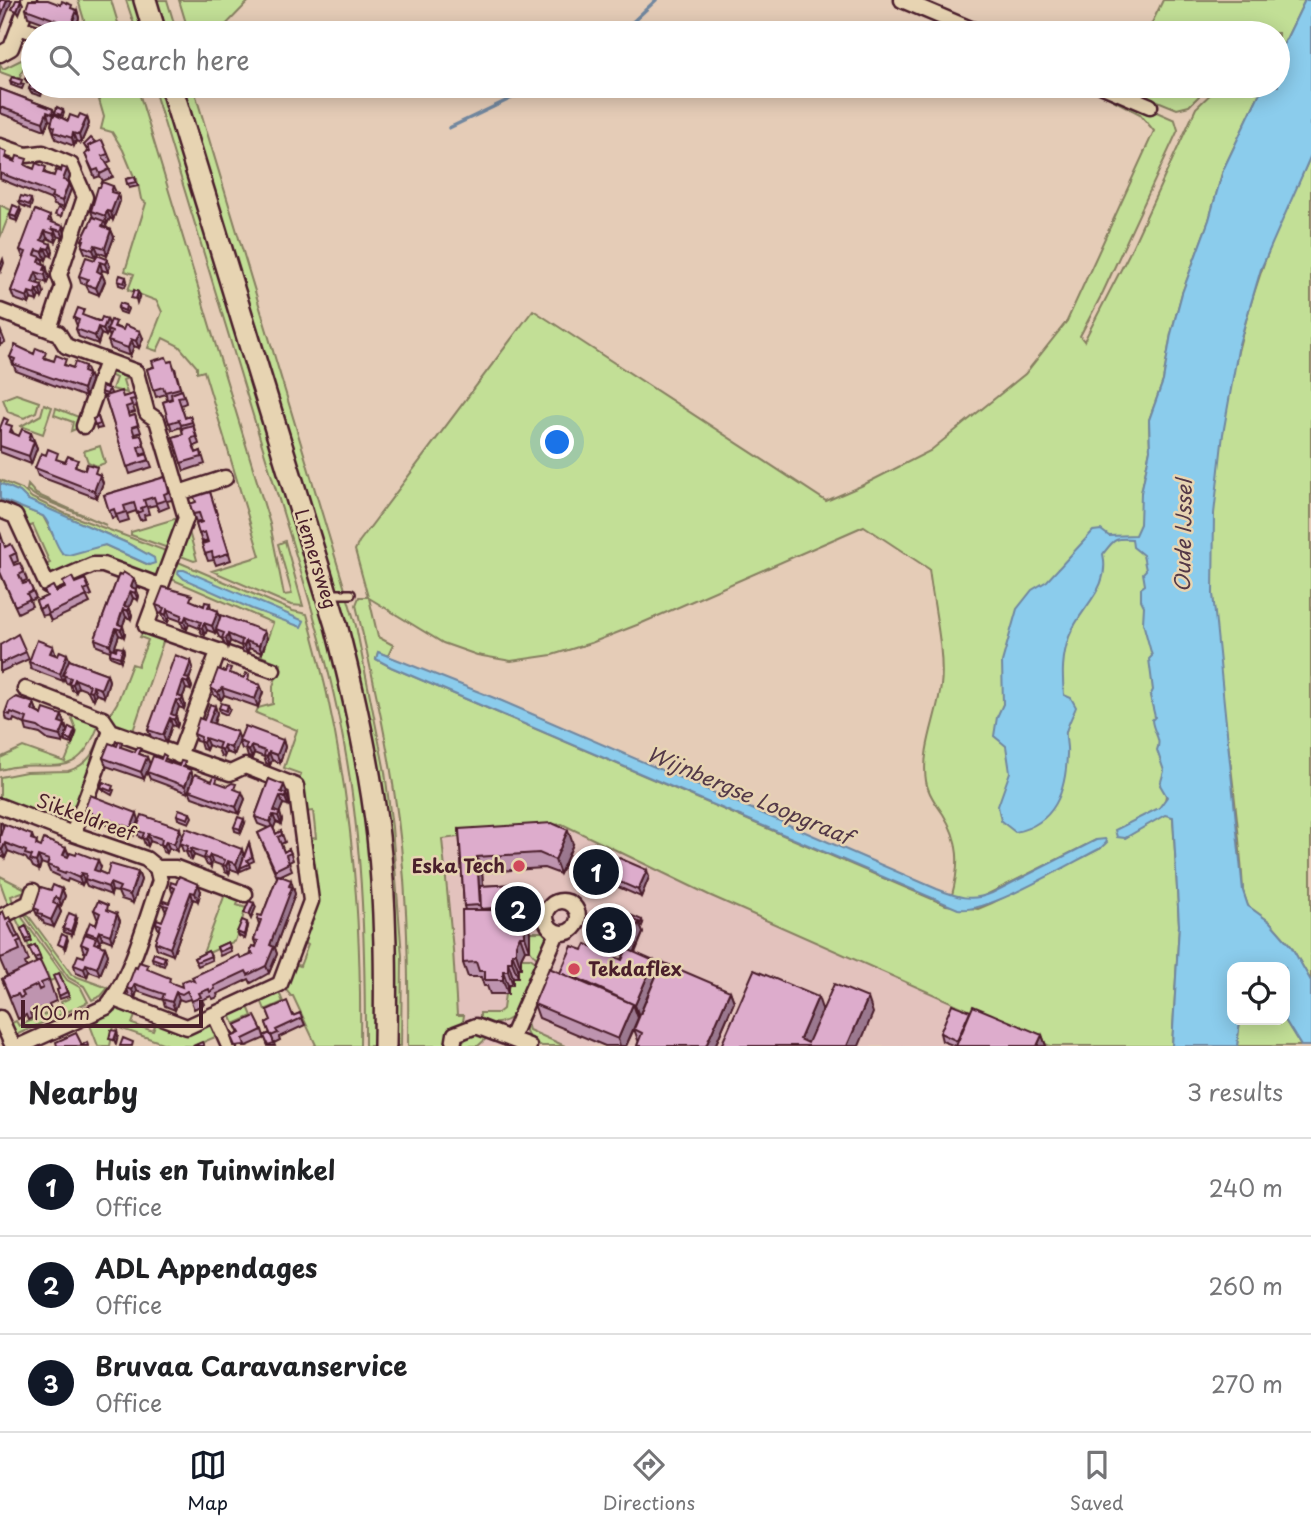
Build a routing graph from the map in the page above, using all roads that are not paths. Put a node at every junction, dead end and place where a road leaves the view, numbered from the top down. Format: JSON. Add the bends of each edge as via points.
{"nodes":[{"id":1,"x":29,"y":0,"type":"edge"},
{"id":2,"x":145,"y":0,"type":"edge"},
{"id":3,"x":902,"y":0,"type":"edge"},
{"id":4,"x":21,"y":21,"type":"edge"},
{"id":5,"x":151,"y":21,"type":"edge"},
{"id":6,"x":952,"y":21,"type":"edge"},
{"id":7,"x":21,"y":22,"type":"edge"},
{"id":8,"x":19,"y":27,"type":"joint"},
{"id":9,"x":4,"y":49,"type":"edge"},
{"id":10,"x":175,"y":98,"type":"edge"},
{"id":11,"x":1131,"y":98,"type":"edge"},
{"id":12,"x":1150,"y":106,"type":"dead end"},
{"id":13,"x":0,"y":146,"type":"edge"},
{"id":14,"x":0,"y":311,"type":"edge"},
{"id":15,"x":49,"y":329,"type":"junction"},
{"id":16,"x":107,"y":361,"type":"junction"},
{"id":17,"x":84,"y":426,"type":"dead end"},
{"id":18,"x":225,"y":478,"type":"dead end"},
{"id":19,"x":178,"y":492,"type":"junction"},
{"id":20,"x":0,"y":510,"type":"edge"},
{"id":21,"x":160,"y":586,"type":"junction"},
{"id":22,"x":327,"y":594,"type":"junction"},
{"id":23,"x":351,"y":594,"type":"dead end"},
{"id":24,"x":218,"y":652,"type":"junction"},
{"id":25,"x":273,"y":670,"type":"dead end"},
{"id":26,"x":25,"y":689,"type":"dead end"},
{"id":27,"x":111,"y":731,"type":"junction"},
{"id":28,"x":179,"y":756,"type":"junction"},
{"id":29,"x":0,"y":806,"type":"edge"},
{"id":30,"x":73,"y":834,"type":"junction"},
{"id":31,"x":157,"y":868,"type":"junction"},
{"id":32,"x":33,"y":891,"type":"dead end"},
{"id":33,"x":245,"y":894,"type":"dead end"},
{"id":34,"x":0,"y":917,"type":"edge"},
{"id":35,"x":557,"y":933,"type":"dead end"},
{"id":36,"x":114,"y":999,"type":"junction"},
{"id":37,"x":215,"y":1015,"type":"junction"},
{"id":38,"x":0,"y":1018,"type":"edge"},
{"id":39,"x":511,"y":1038,"type":"junction"},
{"id":40,"x":13,"y":1046,"type":"edge"},
{"id":41,"x":20,"y":1046,"type":"edge"},
{"id":42,"x":229,"y":1046,"type":"edge"},
{"id":43,"x":385,"y":1046,"type":"edge"},
{"id":44,"x":453,"y":1046,"type":"edge"},
{"id":45,"x":529,"y":1046,"type":"edge"}],
"edges":[{"from":1,"to":4,"type":"street"},
{"from":2,"to":5,"type":"main road"},
{"from":3,"to":6,"type":"street"},
{"from":7,"to":8,"type":"street"},
{"from":8,"to":9,"type":"street"},
{"from":10,"to":22,"type":"main road","name":"Liemersweg"},
{"from":11,"to":12,"type":"street"},
{"from":13,"to":15,"type":"street","via":[[26,155],[43,153],[71,165],[85,197],[59,275],[63,286]]},
{"from":14,"to":15,"type":"street"},
{"from":15,"to":16,"type":"street","via":[[58,333],[66,346]]},
{"from":16,"to":17,"type":"street"},
{"from":16,"to":19,"type":"street","via":[[136,372],[146,413],[157,420]]},
{"from":18,"to":19,"type":"street"},
{"from":19,"to":21,"type":"street","via":[[186,518]]},
{"from":20,"to":21,"type":"street","via":[[15,516],[47,585],[103,565]]},
{"from":21,"to":24,"type":"street","via":[[146,626]]},
{"from":22,"to":23,"type":"lane"},
{"from":22,"to":43,"type":"main road","name":"Liemersweg","via":[[357,708],[378,837]]},
{"from":24,"to":25,"type":"street"},
{"from":24,"to":28,"type":"street"},
{"from":26,"to":27,"type":"street","via":[[103,719]]},
{"from":27,"to":28,"type":"street"},
{"from":27,"to":30,"type":"street"},
{"from":28,"to":37,"type":"street","via":[[230,773],[245,766],[296,786],[310,901],[280,984]]},
{"from":29,"to":30,"type":"street","name":"Sikkeldreef"},
{"from":30,"to":31,"type":"street","name":"Sikkeldreef","via":[[146,859]]},
{"from":31,"to":33,"type":"street","name":"Sikkeldreef","via":[[176,868]]},
{"from":31,"to":36,"type":"street","via":[[160,881]]},
{"from":32,"to":34,"type":"street","via":[[29,903]]},
{"from":35,"to":39,"type":"street"},
{"from":36,"to":37,"type":"street","via":[[187,1027]]},
{"from":36,"to":41,"type":"street","via":[[107,1007]]},
{"from":37,"to":42,"type":"street"},
{"from":38,"to":40,"type":"street"},
{"from":39,"to":44,"type":"street","via":[[476,1026],[455,1034]]},
{"from":39,"to":45,"type":"street"}]}
